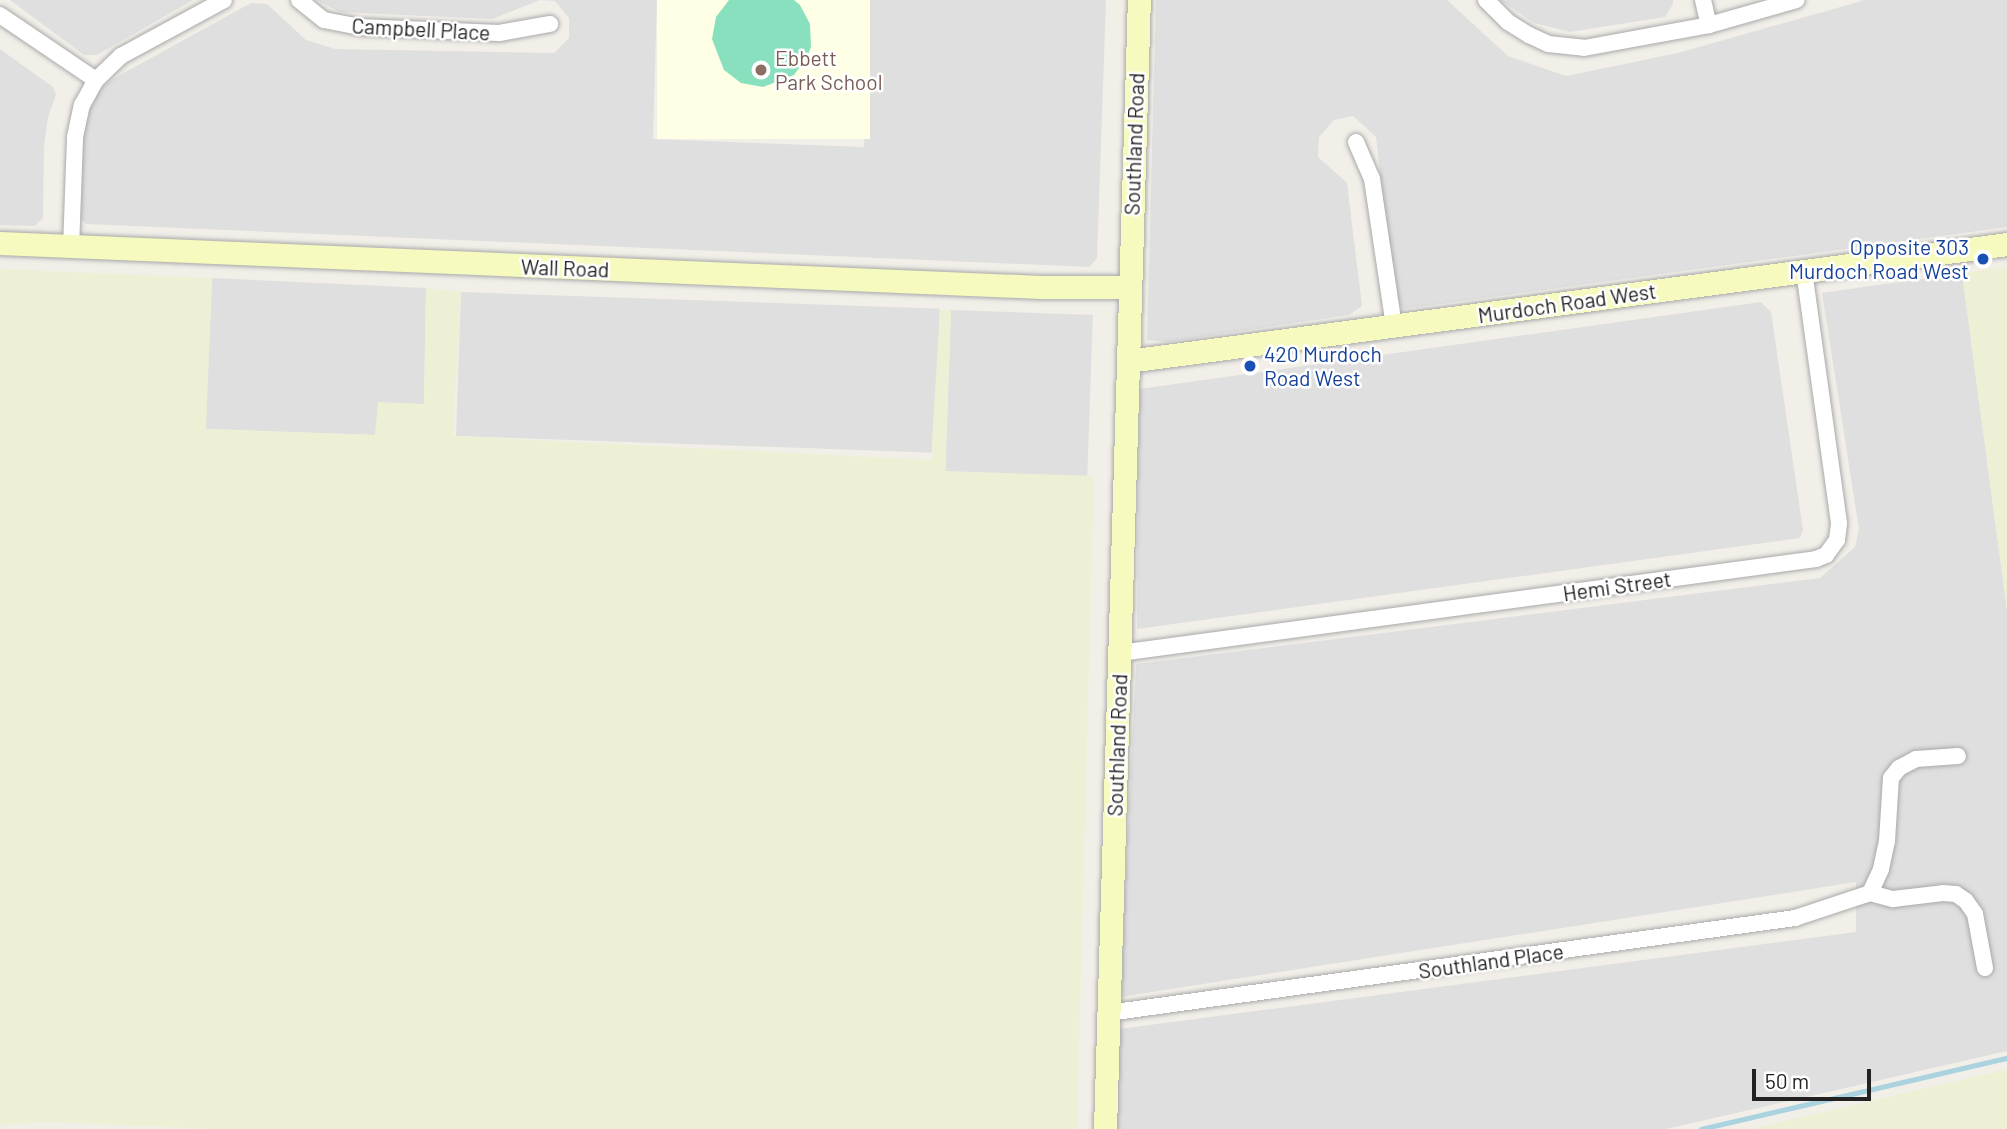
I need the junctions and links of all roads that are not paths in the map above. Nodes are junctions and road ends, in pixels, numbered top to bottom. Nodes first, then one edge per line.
1 (224, 0) edge
2 (299, 0) edge
3 (1139, 0) edge
4 (1486, 0) edge
5 (1703, 0) edge
6 (1797, 0) edge
7 (0, 15) edge
8 (550, 24) dead end
9 (1709, 25) junction
10 (96, 80) junction
11 (1356, 142) dead end
12 (0, 243) edge
13 (2007, 244) edge
14 (71, 248) junction
15 (1804, 271) junction
16 (1130, 287) junction
17 (1394, 327) junction
18 (1128, 361) junction
19 (1120, 653) junction
20 (1958, 756) dead end
21 (1870, 893) junction
22 (1984, 968) dead end
23 (1108, 1013) junction
24 (1105, 1129) edge

1 - 10 street
2 - 8 street, Campbell Place
3 - 16 street, Southland Road
4 - 9 street
5 - 9 street
6 - 9 street
7 - 10 street
10 - 14 street
11 - 17 street
12 - 14 street, Wall Road
13 - 15 street, Murdoch Road West
14 - 16 street, Wall Road
15 - 17 street, Murdoch Road West
15 - 19 street, Hemi Street
16 - 18 street, Southland Road
17 - 18 street, Murdoch Road West
18 - 19 street, Southland Road
19 - 23 street, Southland Road
20 - 21 street
21 - 22 street
21 - 23 street, Southland Place
23 - 24 street, Southland Road

